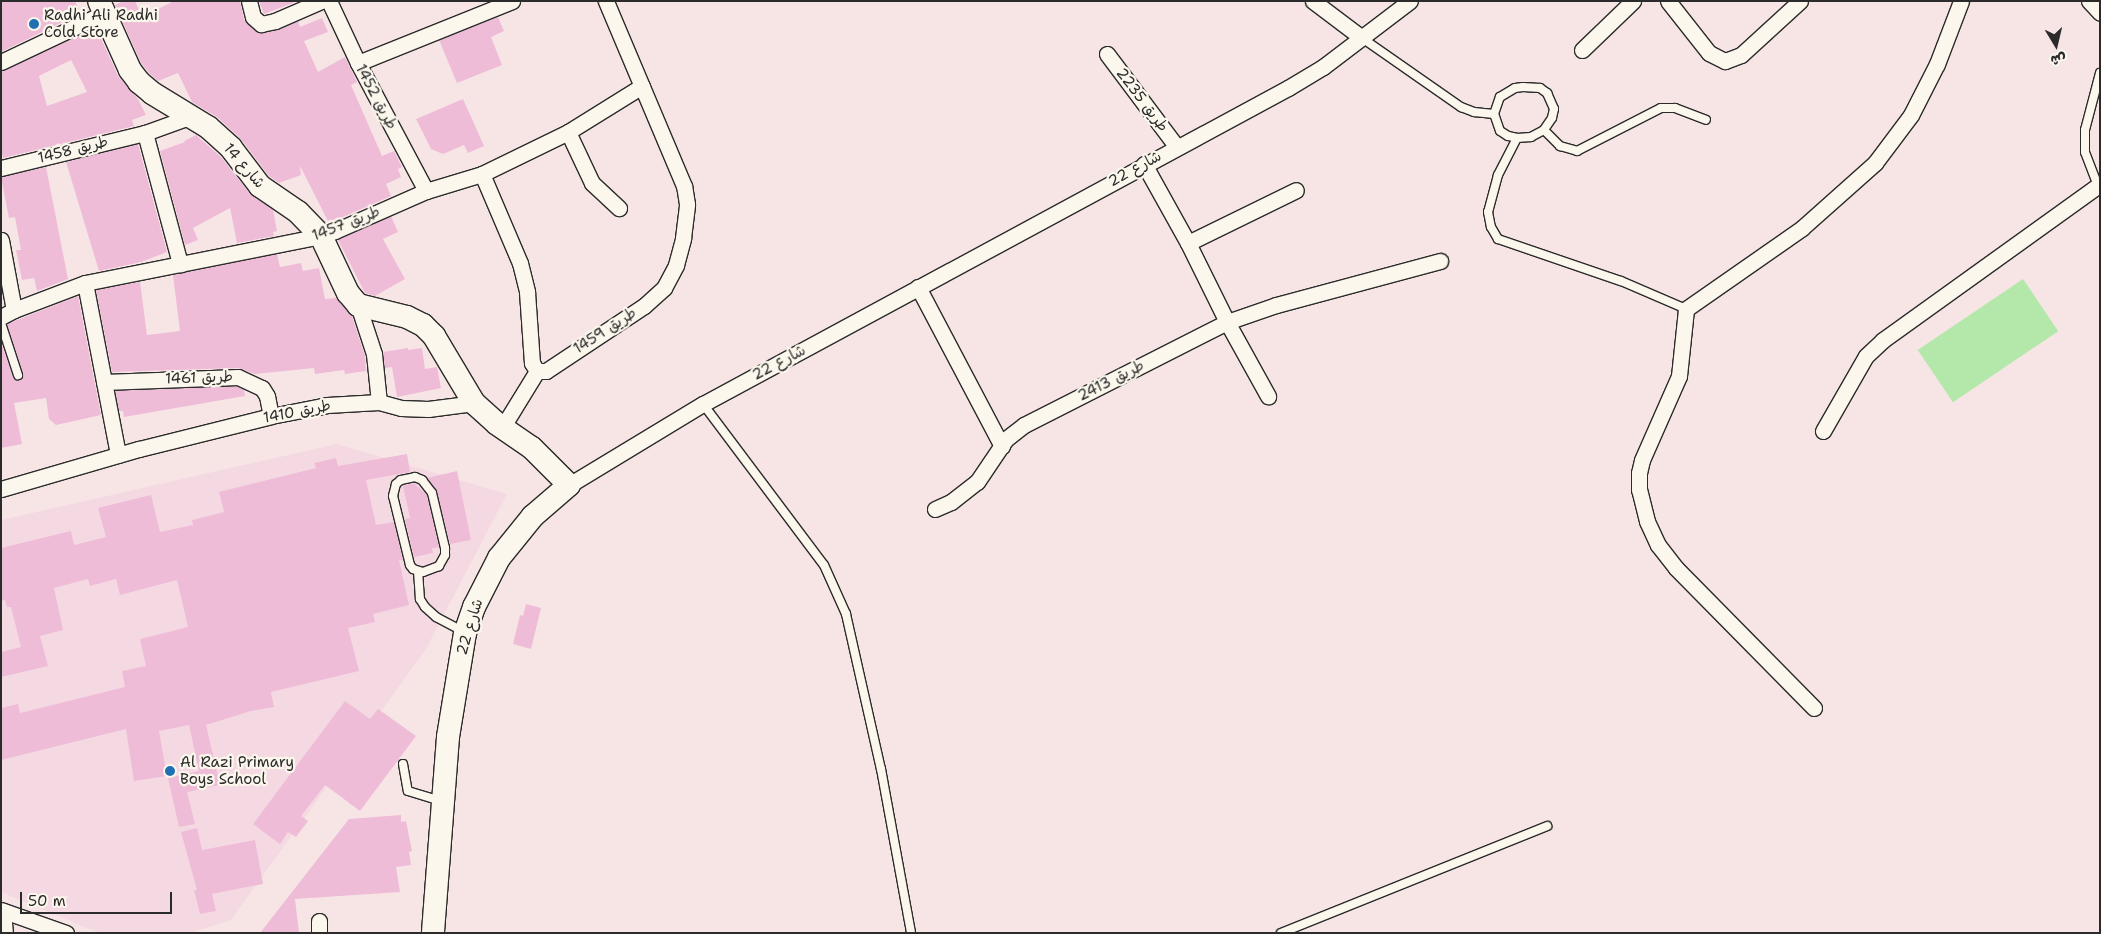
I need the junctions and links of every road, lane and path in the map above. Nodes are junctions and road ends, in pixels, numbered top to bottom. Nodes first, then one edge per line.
1 (249, 1) edge
2 (320, 1) edge
3 (329, 1) edge
4 (512, 1) edge
5 (606, 1) edge
6 (1313, 1) edge
7 (1410, 1) edge
8 (1633, 1) edge
9 (1668, 1) edge
10 (1800, 1) edge
11 (1961, 1) edge
12 (2089, 1) edge
13 (101, 7) edge
14 (2100, 13) edge
15 (1362, 38) junction
16 (1582, 50) dead end
17 (1107, 54) dead end
18 (1, 62) edge
19 (358, 63) junction
20 (2100, 74) edge
21 (642, 86) junction
22 (1494, 114) junction
23 (192, 116) junction
24 (1706, 120) dead end
25 (1544, 130) junction
26 (568, 132) junction
27 (145, 133) junction
28 (1518, 138) junction
29 (1176, 146) junction
30 (1144, 164) junction
31 (1, 168) edge
32 (482, 174) junction
33 (2099, 185) edge
34 (1296, 190) dead end
35 (426, 191) junction
36 (619, 208) dead end
37 (321, 236) junction
38 (1, 240) edge
39 (1188, 243) junction
40 (1440, 261) dead end
41 (180, 264) junction
42 (85, 283) junction
43 (918, 287) junction
44 (358, 305) junction
45 (1686, 309) junction
46 (8, 313) edge
47 (1227, 322) junction
48 (1, 323) edge
49 (537, 371) junction
50 (18, 375) dead end
51 (104, 382) junction
52 (1268, 396) dead end
53 (379, 402) junction
54 (474, 403) junction
55 (702, 404) junction
56 (271, 416) junction
57 (502, 428) junction
58 (1823, 431) dead end
59 (1002, 446) junction
60 (118, 455) junction
61 (569, 485) junction
62 (1, 489) edge
63 (935, 509) dead end
64 (418, 571) junction
65 (466, 633) junction
66 (1814, 708) dead end
67 (403, 764) dead end
68 (443, 802) junction
69 (1547, 826) dead end
70 (2, 911) edge
71 (4, 933) edge
72 (66, 933) edge
73 (433, 933) edge
74 (911, 933) edge
75 (1281, 933) edge

1 - 2 street
3 - 19 street, طريق 1452
4 - 19 street
5 - 21 street, طريق 1459
6 - 15 street
7 - 15 street, شارع 22
8 - 16 street
9 - 10 street
11 - 45 street
12 - 14 street
13 - 18 street
13 - 23 street, شارع 14
15 - 22 lane
15 - 29 street, شارع 22
17 - 29 street, طريق 2235
19 - 35 street, طريق 1452
20 - 33 lane
21 - 26 street, طريق 1457
21 - 49 street, طريق 1459
22 - 25 lane
22 - 28 lane
23 - 27 street, طريق 1458
23 - 37 street, شارع 14
24 - 25 lane
25 - 28 lane
26 - 32 street, طريق 1457
26 - 36 street
27 - 31 street, طريق 1458
27 - 41 street
28 - 45 lane
29 - 30 street, شارع 22
30 - 39 street
30 - 43 street, شارع 22
32 - 35 street, طريق 1457
32 - 49 street
33 - 58 street
34 - 39 street
35 - 37 street, طريق 1457
37 - 41 street, طريق 1457
37 - 44 street, شارع 14
38 - 46 street
39 - 47 street
40 - 47 street, طريق 2413
41 - 42 street, طريق 1457
42 - 46 street, طريق 1457
42 - 51 street
43 - 55 street, شارع 22
43 - 59 street
44 - 53 street
44 - 54 street
45 - 66 street
47 - 52 street
47 - 59 street, طريق 2413
48 - 50 lane
49 - 57 street
51 - 56 street, طريق 1461
51 - 60 street
53 - 54 street, طريق 1410
53 - 56 street, طريق 1410
54 - 57 street
55 - 61 street, شارع 22
55 - 74 lane
56 - 60 street, طريق 1410
57 - 61 street
59 - 63 street, طريق 2413
60 - 62 street, طريق 1410
61 - 65 street, شارع 22
64 - 64 lane
64 - 65 lane
65 - 68 street, شارع 22
67 - 68 lane
68 - 73 street, شارع 22
69 - 75 lane
70 - 71 street
70 - 72 street

